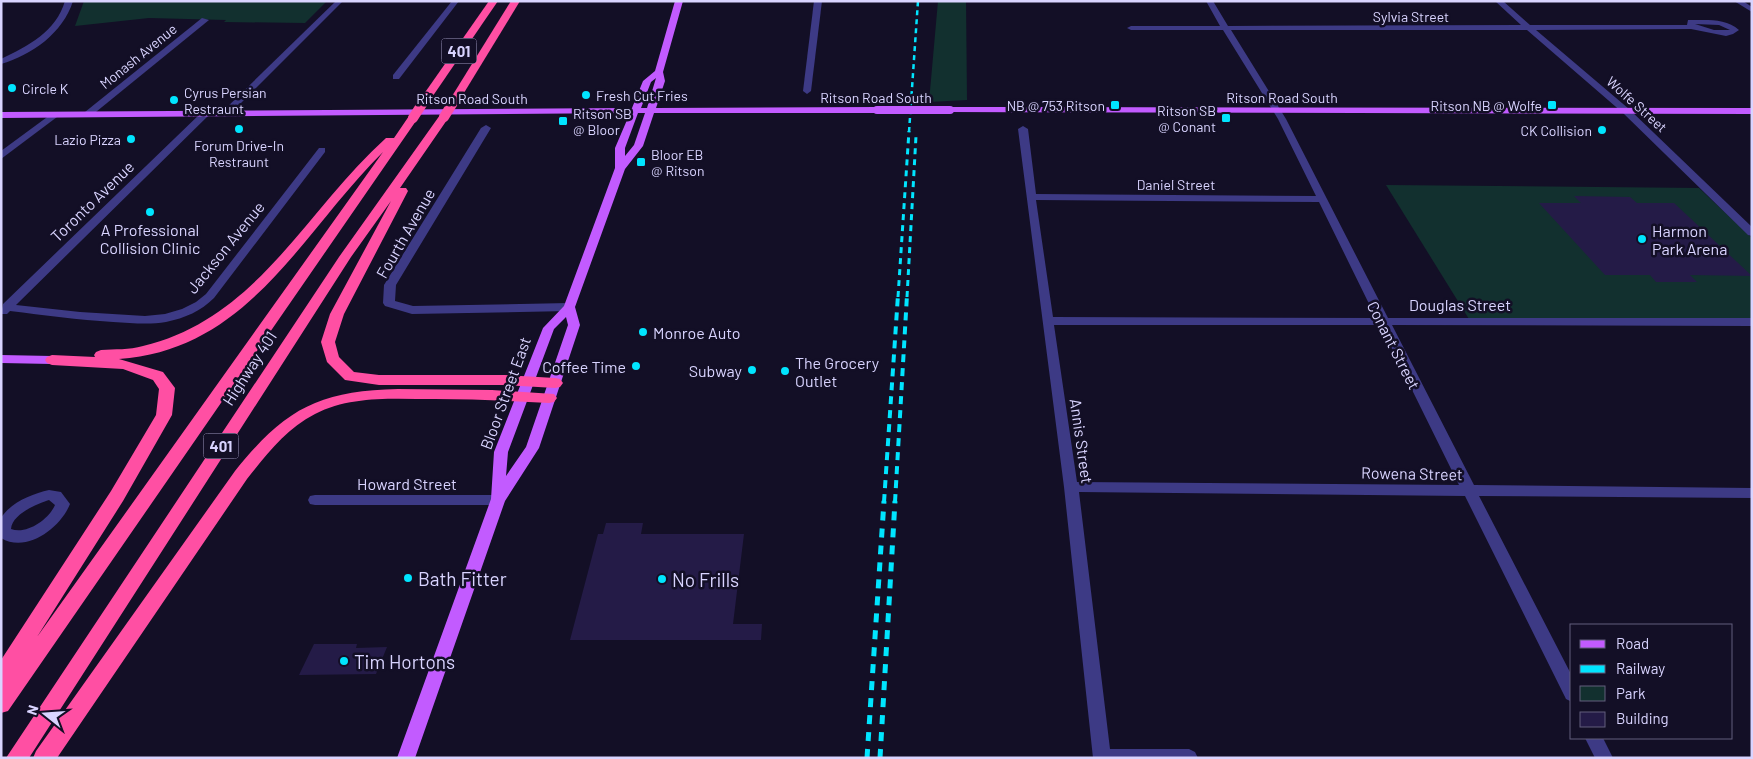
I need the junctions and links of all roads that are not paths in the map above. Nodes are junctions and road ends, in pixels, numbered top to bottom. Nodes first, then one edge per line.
1 (69, 1) edge
2 (340, 1) edge
3 (456, 1) edge
4 (494, 1) edge
5 (516, 1) edge
6 (679, 1) edge
7 (818, 1) edge
8 (1209, 1) edge
9 (1498, 1) edge
10 (1736, 1) edge
11 (1752, 10) edge
12 (205, 20) dead end
13 (1691, 27) junction
14 (1131, 28) dead end
15 (1226, 28) junction
16 (1529, 28) junction
17 (1, 62) edge
18 (658, 72) junction
19 (396, 77) dead end
20 (807, 91) dead end
21 (652, 110) junction
22 (635, 111) junction
23 (1277, 111) junction
24 (1626, 111) junction
25 (1752, 111) edge
26 (206, 113) junction
27 (226, 113) junction
28 (88, 114) junction
29 (1, 115) edge
30 (54, 115) junction
31 (409, 123) junction
32 (486, 128) dead end
33 (1023, 129) dead end
34 (430, 139) junction
35 (322, 150) dead end
36 (1, 156) edge
37 (620, 168) junction
38 (1031, 197) junction
39 (1320, 199) junction
40 (1752, 233) edge
41 (569, 307) junction
42 (4, 310) edge
43 (1382, 320) junction
44 (1048, 321) junction
45 (1752, 322) edge
46 (1, 359) edge
47 (52, 360) junction
48 (528, 381) junction
49 (555, 383) junction
50 (522, 396) junction
51 (549, 398) junction
52 (1071, 486) junction
53 (1468, 492) junction
54 (1752, 493) edge
55 (315, 500) dead end
56 (498, 500) junction
57 (1, 678) edge
58 (1570, 690) edge
59 (1, 704) edge
60 (1594, 739) edge
61 (16, 758) edge
62 (44, 758) edge
63 (406, 758) edge
64 (1102, 758) edge
65 (1189, 758) edge
66 (1604, 758) edge

1 - 17 street
2 - 27 street
3 - 19 street
4 - 31 highway, Highway 401 / 401, bridge
5 - 34 highway, Highway 401 / 401, bridge
6 - 18 main road, Bloor Street East
7 - 20 street
8 - 15 street, Conant Street
9 - 16 street, Wolfe Street
10 - 11 street
12 - 28 street, Monash Avenue
13 - 13 street, Sylvia Street
13 - 16 street, Sylvia Street
14 - 15 street, Sylvia Street
15 - 16 street, Sylvia Street
15 - 23 street, Conant Street
16 - 24 street, Wolfe Street
18 - 21 main road, Bloor Street East
18 - 22 main road, Bloor Street East
21 - 22 main road, Ritson Road South
21 - 23 main road, Ritson Road South, bridge
21 - 37 main road, Bloor Street East
22 - 27 main road, Ritson Road South
22 - 37 main road, Bloor Street East
23 - 24 main road, Ritson Road South
23 - 39 street, Conant Street
24 - 25 main road, Ritson Road South
24 - 40 street, Wolfe Street
26 - 27 main road, Ritson Road South
26 - 28 main road, Ritson Road South
26 - 42 street, Toronto Avenue
28 - 30 main road, Ritson Road South
29 - 30 main road, Ritson Road South
30 - 36 street
31 - 47 highway
31 - 59 highway, Highway 401 / 401
32 - 41 street, Fourth Avenue
33 - 38 street, Annis Street
34 - 48 highway
34 - 61 highway, Highway 401 / 401
35 - 42 street, Jackson Avenue
37 - 41 main road, Bloor Street East
38 - 39 street, Daniel Street
38 - 44 street, Annis Street
39 - 43 street, Conant Street
41 - 48 main road, Bloor Street East
41 - 49 main road, Bloor Street East
43 - 44 street, Douglas Street
43 - 45 street, Douglas Street
43 - 53 street, Conant Street
44 - 52 street, Annis Street
46 - 47 main road
47 - 57 highway
48 - 49 highway
48 - 50 main road, Bloor Street East
49 - 51 main road, Bloor Street East
50 - 51 highway
50 - 56 main road, Bloor Street East
50 - 62 highway
51 - 56 main road, Bloor Street East
52 - 53 street, Rowena Street
52 - 64 street, Annis Street
53 - 54 street, Rowena Street
53 - 58 street, Conant Street
55 - 56 street, Howard Street
56 - 63 main road, Bloor Street East
60 - 66 street
64 - 65 street

